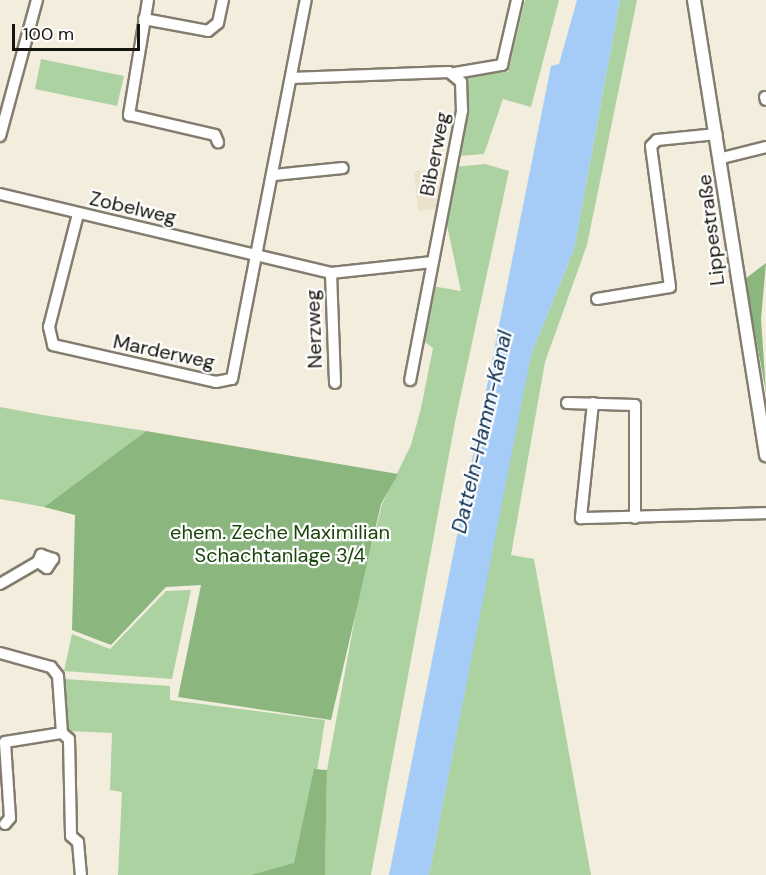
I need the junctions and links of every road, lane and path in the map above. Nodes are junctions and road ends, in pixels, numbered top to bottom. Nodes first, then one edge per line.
1 (37, 0) edge
2 (148, 0) edge
3 (223, 0) edge
4 (306, 0) edge
5 (517, 0) edge
6 (694, 0) edge
7 (144, 19) junction
8 (455, 73) junction
9 (291, 78) junction
10 (717, 134) junction
11 (0, 136) edge
12 (218, 142) dead end
13 (766, 147) edge
14 (722, 158) junction
15 (343, 168) dead end
16 (274, 175) junction
17 (0, 194) edge
18 (78, 214) junction
19 (258, 255) junction
20 (432, 262) junction
21 (331, 273) junction
22 (597, 299) dead end
23 (410, 380) dead end
24 (335, 383) dead end
25 (567, 403) dead end
26 (593, 403) junction
27 (766, 455) edge
28 (766, 513) edge
29 (635, 518) junction
30 (38, 562) dead end
31 (0, 584) edge
32 (0, 652) edge
33 (62, 733) junction
34 (5, 824) dead end
35 (81, 875) edge

1 - 11 street
2 - 7 street
3 - 7 street
4 - 9 street, Marderweg
5 - 8 street
6 - 10 main road, Lippestraße
7 - 12 street
8 - 9 street
8 - 20 street, Biberweg
9 - 16 street, Marderweg
10 - 14 main road, Lippestraße
10 - 22 street
13 - 14 street
14 - 27 main road, Lippestraße
15 - 16 street
16 - 19 street, Marderweg
17 - 18 street, Zobelweg
18 - 19 street, Zobelweg
18 - 19 street, Marderweg
19 - 21 street
20 - 21 street
20 - 23 street, Biberweg
21 - 24 street, Nerzweg
25 - 26 street
26 - 29 street
26 - 29 street
28 - 29 street
30 - 31 street
32 - 33 street
33 - 34 street
33 - 35 street

